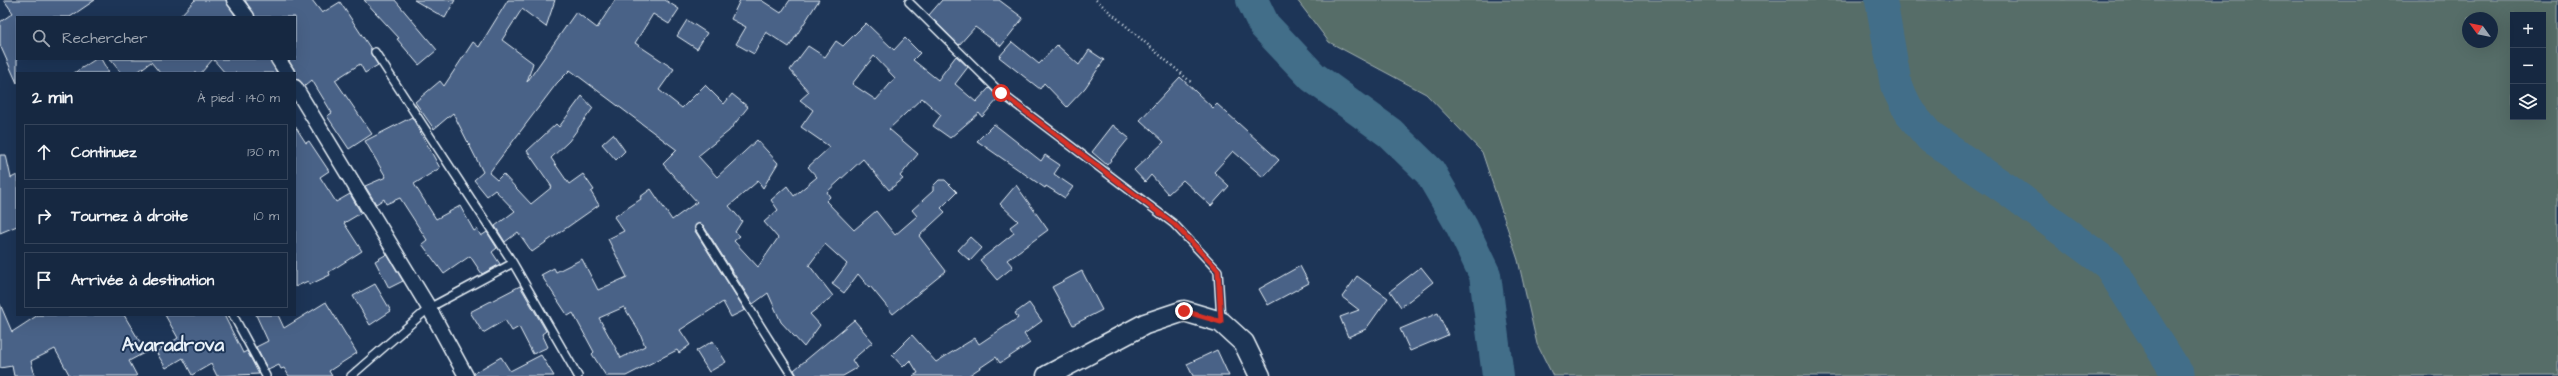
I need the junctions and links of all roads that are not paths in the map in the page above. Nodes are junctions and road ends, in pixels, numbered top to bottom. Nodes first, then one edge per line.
1 (234, 0) edge
2 (908, 2) dead end
3 (246, 16) edge
4 (375, 52) dead end
5 (279, 60) edge
6 (286, 72) edge
7 (296, 89) edge
8 (699, 228) dead end
9 (513, 263) junction
10 (429, 308) junction
11 (234, 316) edge
12 (1221, 322) junction
13 (266, 376) edge
14 (351, 376) edge
15 (466, 376) edge
16 (578, 376) edge
17 (792, 376) edge
18 (1047, 376) edge
19 (1260, 376) edge

1 - 3 street
2 - 12 lane
4 - 9 lane
5 - 6 street
7 - 10 street
8 - 17 lane
9 - 10 lane
9 - 16 lane
10 - 14 lane
10 - 15 street
11 - 13 lane
12 - 18 street
12 - 19 street

